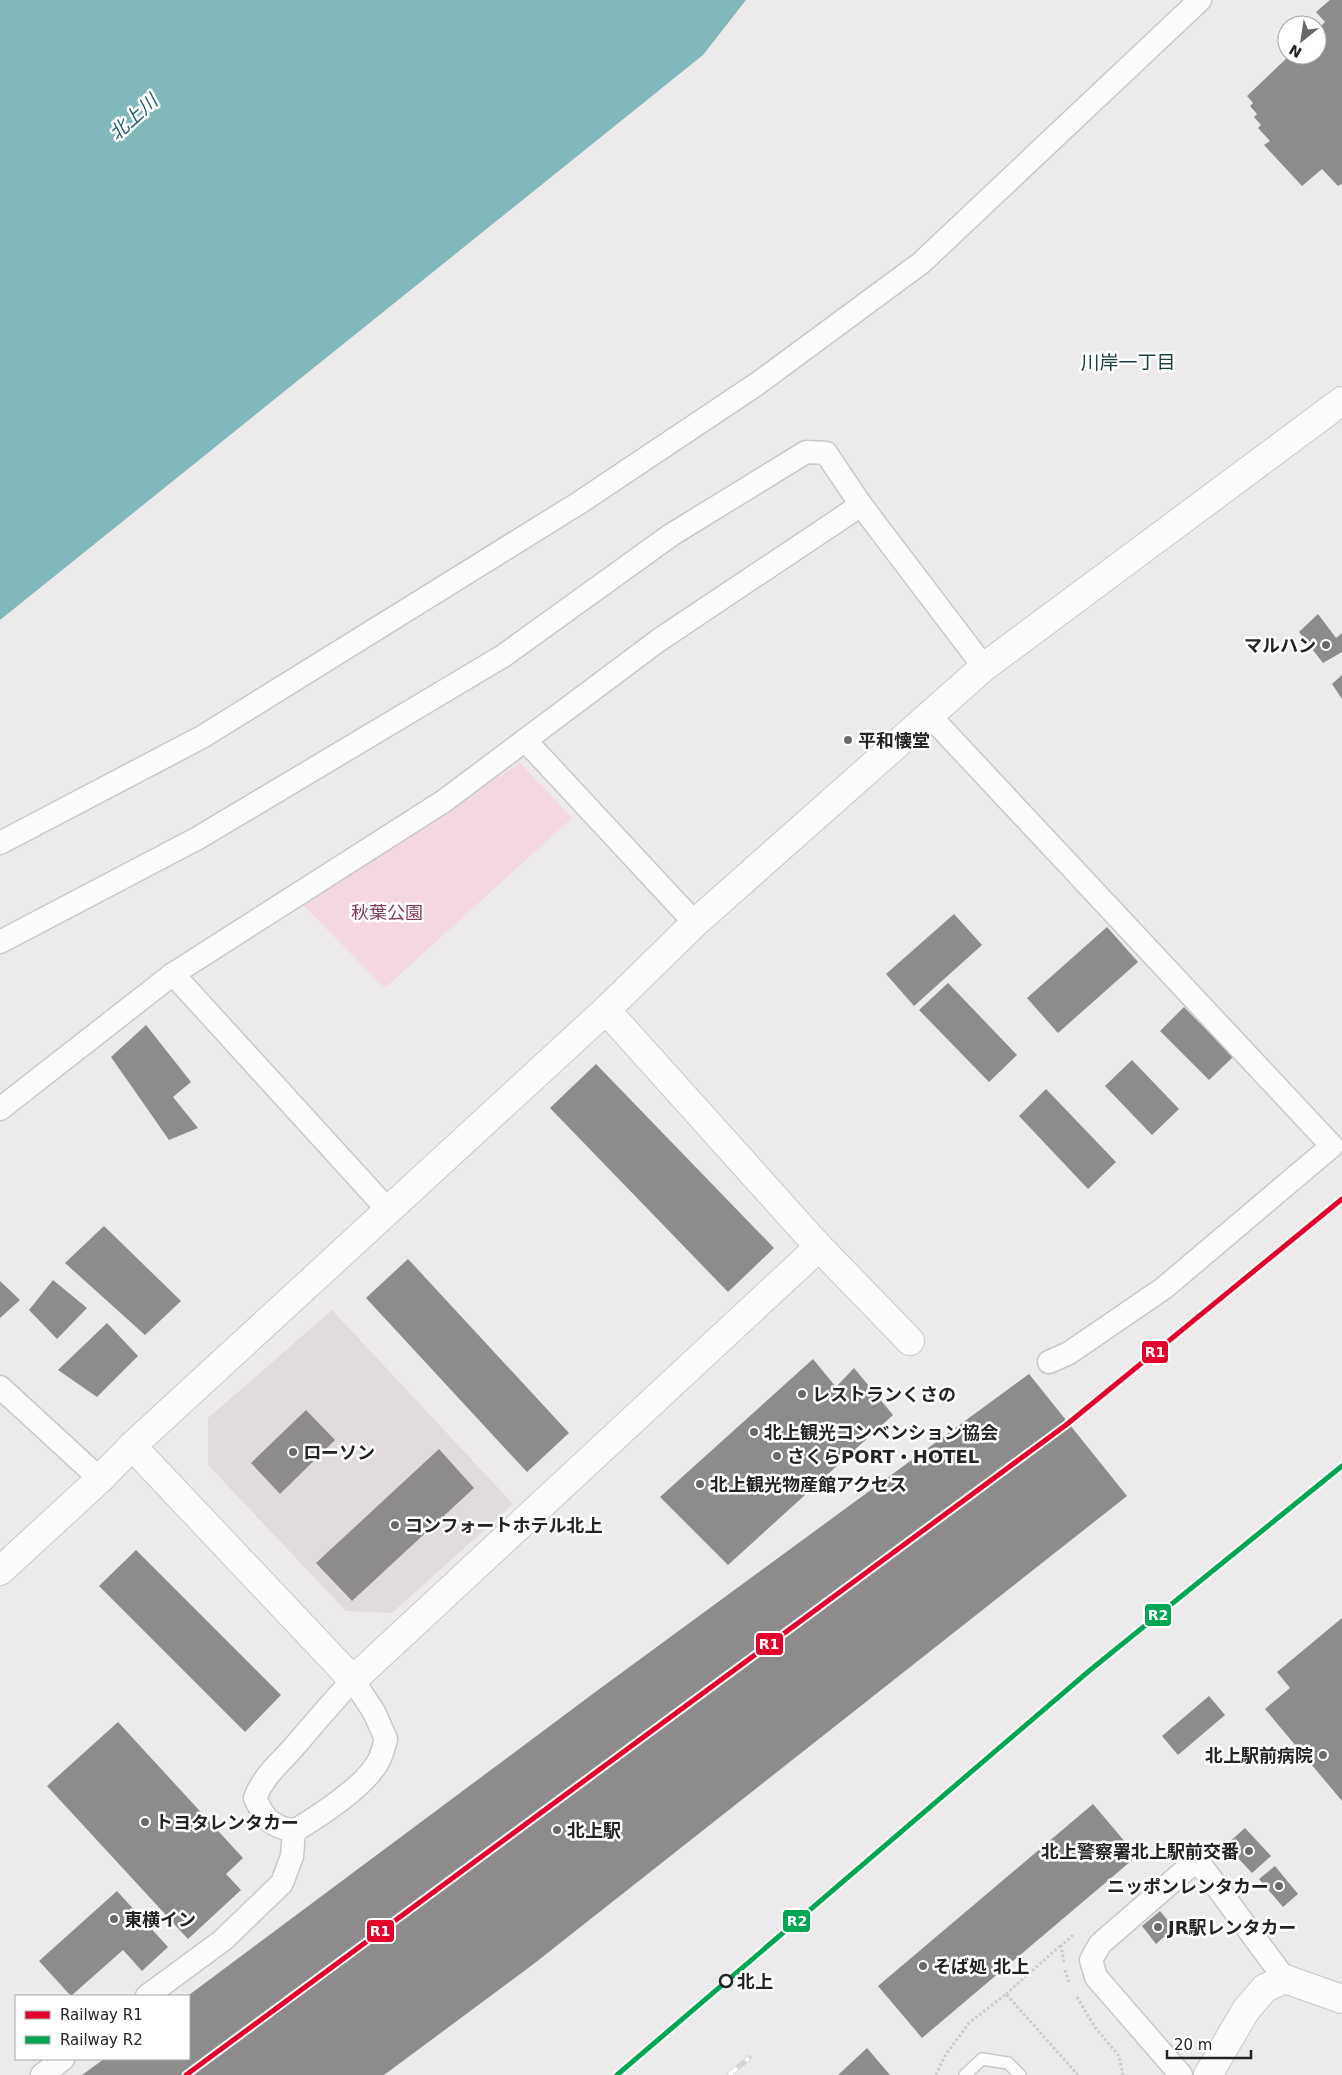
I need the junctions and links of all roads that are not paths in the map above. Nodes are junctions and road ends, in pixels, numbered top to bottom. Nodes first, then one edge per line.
1 (1200, 0) edge
2 (1342, 401) edge
3 (860, 504) junction
4 (984, 667) junction
5 (930, 716) junction
6 (525, 740) junction
7 (0, 843) edge
8 (694, 923) junction
9 (0, 942) edge
10 (173, 974) junction
11 (606, 1010) junction
12 (0, 1109) edge
13 (388, 1210) junction
14 (819, 1247) junction
15 (910, 1341) dead end
16 (1049, 1362) dead end
17 (0, 1386) edge
18 (132, 1446) junction
19 (100, 1479) junction
20 (0, 1571) edge
21 (353, 1680) junction
22 (294, 1831) junction
23 (1285, 1980) junction
24 (148, 1995) edge
25 (1342, 1999) edge
26 (62, 2060) edge
27 (42, 2075) edge
28 (965, 2075) edge
29 (1020, 2075) edge
30 (1181, 2075) edge
31 (1208, 2075) edge

1 - 7 street
2 - 4 street
3 - 4 street
3 - 6 street
3 - 9 street
4 - 5 street
5 - 8 street
5 - 16 street
6 - 8 street
6 - 10 street
8 - 11 street
10 - 12 street
10 - 13 street
11 - 13 street
11 - 14 street
13 - 18 street
14 - 15 street
14 - 21 street
17 - 19 street
18 - 19 street
18 - 21 street
19 - 20 street
21 - 22 street
21 - 22 street
22 - 24 street
23 - 25 street
23 - 30 street
23 - 31 street
26 - 27 street
28 - 29 lane

